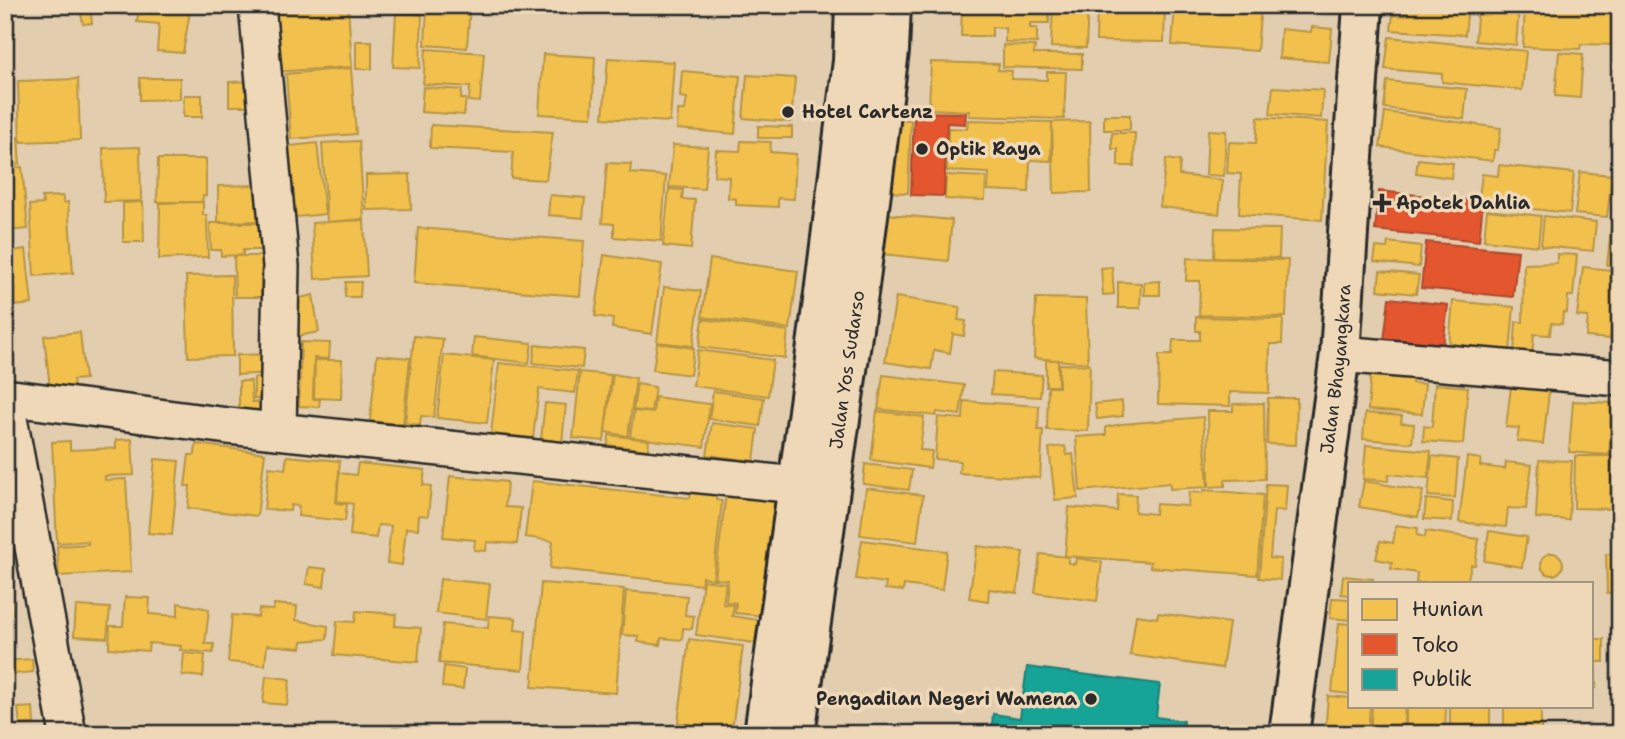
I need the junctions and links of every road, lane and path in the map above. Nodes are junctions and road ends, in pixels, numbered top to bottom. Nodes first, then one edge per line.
1 (257, 5) edge
2 (855, 5) edge
3 (891, 5) edge
4 (1363, 5) edge
5 (1340, 354) junction
6 (1620, 378) edge
7 (5, 397) edge
8 (278, 431) junction
9 (816, 487) junction
10 (780, 733) edge
11 (68, 734) edge
12 (1289, 734) edge

1 - 8 street
2 - 9 main road, Jalan Yos Sudarso
3 - 9 main road, Jalan Yos Sudarso
4 - 5 main road, Jalan Bhayangkara
5 - 6 street
5 - 12 main road, Jalan Bhayangkara
7 - 8 street
7 - 11 street
8 - 9 street
9 - 10 main road, Jalan Yos Sudarso

